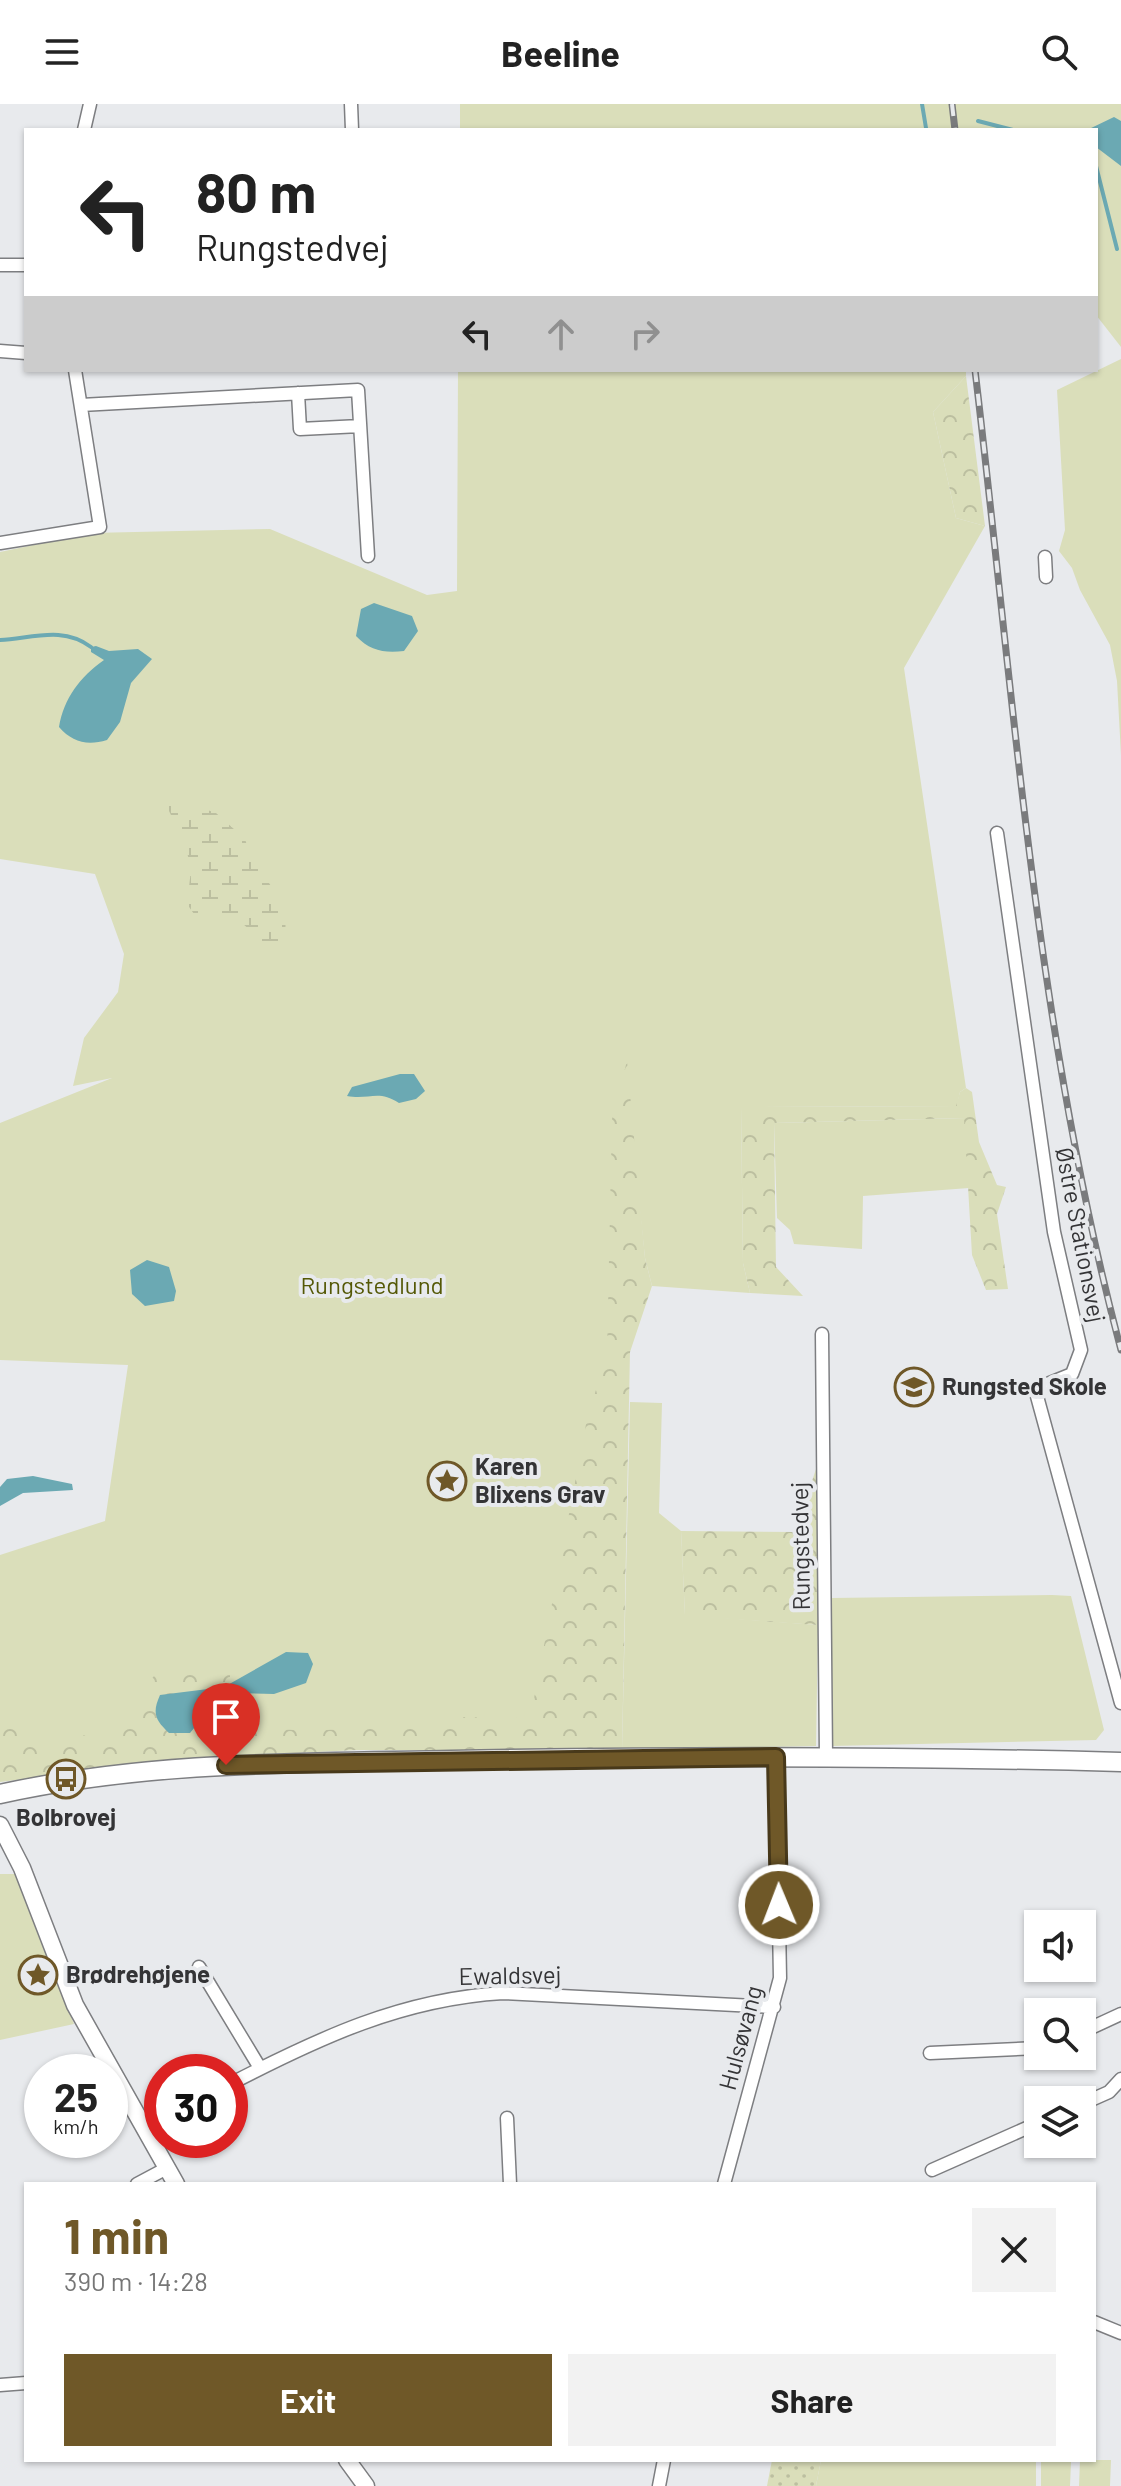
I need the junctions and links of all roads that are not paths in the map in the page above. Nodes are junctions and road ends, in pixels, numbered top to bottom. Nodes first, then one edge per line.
1 (90, 104) edge
2 (351, 104) edge
3 (84, 128) edge
4 (352, 128) edge
5 (0, 265) edge
6 (24, 265) edge
7 (0, 351) edge
8 (24, 353) edge
9 (75, 372) edge
10 (298, 393) junction
11 (81, 405) junction
12 (360, 426) junction
13 (0, 543) edge
14 (368, 556) dead end
15 (1045, 557) dead end
16 (1046, 577) dead end
17 (997, 833) dead end
18 (822, 1334) dead end
19 (1121, 1703) edge
20 (776, 1757) junction
21 (826, 1757) junction
22 (1121, 1762) edge
23 (0, 1794) edge
24 (0, 1825) edge
25 (199, 1967) dead end
26 (774, 2007) junction
27 (1121, 2014) edge
28 (1096, 2026) edge
29 (1024, 2049) edge
30 (930, 2053) dead end
31 (260, 2068) junction
32 (248, 2074) edge
33 (1121, 2079) edge
34 (1096, 2098) edge
35 (507, 2118) dead end
36 (144, 2126) edge
37 (1024, 2129) edge
38 (162, 2158) edge
39 (167, 2168) junction
40 (932, 2170) dead end
41 (141, 2182) edge
42 (175, 2182) edge
43 (510, 2182) edge
44 (725, 2182) edge
45 (1096, 2323) edge
46 (1121, 2333) edge
47 (24, 2383) edge
48 (0, 2385) edge
49 (348, 2462) edge
50 (664, 2462) edge
51 (366, 2486) edge
52 (659, 2486) edge

1 - 3 street
2 - 4 street
5 - 6 street
7 - 8 street
9 - 11 street
10 - 11 street
10 - 12 street
10 - 12 street
11 - 13 street
12 - 14 street
15 - 16 street
17 - 19 street, Østre Stationsvej
18 - 21 street, Rungstedvej
20 - 21 main road
20 - 23 main road
20 - 26 street, Hulsøvang
21 - 22 main road
24 - 36 street
25 - 31 street
26 - 31 street, Ewaldsvej
26 - 44 street, Hulsøvang
27 - 28 street
29 - 30 street
31 - 32 street, Ewaldsvej
33 - 34 street
35 - 43 street
37 - 40 street
38 - 39 street
39 - 41 street
39 - 42 street
45 - 46 street
47 - 48 street
49 - 51 street
50 - 52 street

